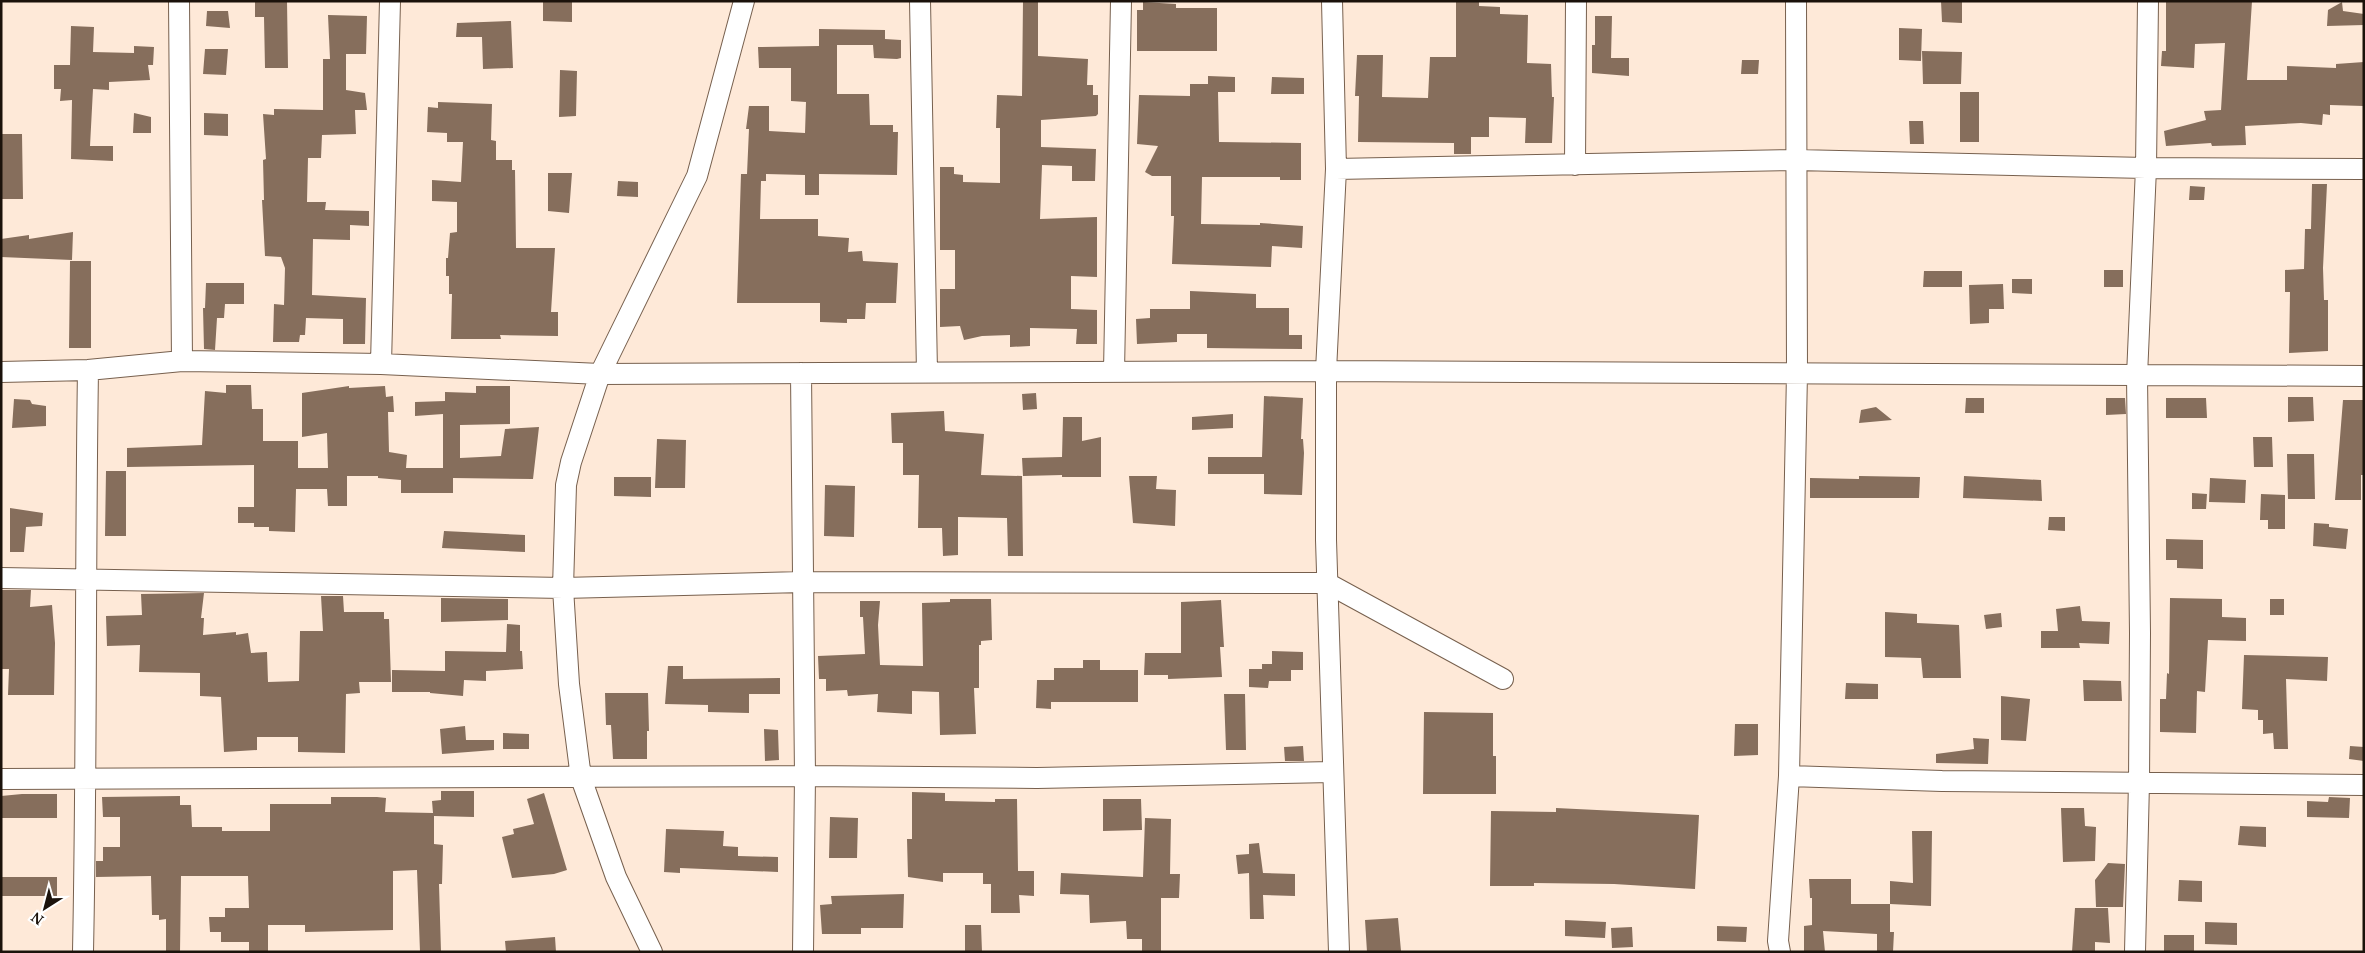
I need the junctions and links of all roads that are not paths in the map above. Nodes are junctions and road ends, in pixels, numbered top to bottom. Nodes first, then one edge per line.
1 (179, 1) edge
2 (390, 1) edge
3 (744, 1) edge
4 (920, 1) edge
5 (1121, 1) edge
6 (1332, 1) edge
7 (1576, 1) edge
8 (1796, 1) edge
9 (2148, 1) edge
10 (1796, 160) junction
11 (1575, 165) junction
12 (2146, 168) junction
13 (1336, 169) junction
14 (2364, 169) edge
15 (182, 362) junction
16 (381, 364) junction
17 (88, 370) junction
18 (1326, 371) junction
19 (1, 372) edge
20 (927, 372) junction
21 (1114, 372) junction
22 (1797, 372) junction
23 (801, 373) junction
24 (600, 374) junction
25 (2137, 376) junction
26 (2364, 376) edge
27 (1, 578) edge
28 (85, 580) junction
29 (803, 582) junction
30 (1327, 583) junction
31 (563, 588) junction
32 (1503, 679) dead end
33 (1332, 772) junction
34 (805, 776) junction
35 (1789, 776) junction
36 (581, 778) junction
37 (1, 779) edge
38 (86, 780) junction
39 (2140, 782) junction
40 (2364, 785) edge
41 (83, 952) edge
42 (652, 952) edge
43 (803, 952) edge
44 (1339, 952) edge
45 (1780, 952) edge
46 (2135, 952) edge

1 - 15 street
2 - 16 street
3 - 24 street
4 - 20 street
5 - 21 street
6 - 13 street
7 - 11 street
8 - 10 street
9 - 12 street
10 - 11 street
10 - 12 street
10 - 22 street
11 - 13 street
12 - 14 street
12 - 25 street
13 - 18 street
15 - 16 street
15 - 17 street
16 - 24 street
17 - 19 street
17 - 28 street
18 - 21 street
18 - 22 street
18 - 30 street
20 - 21 street
20 - 23 street
22 - 25 street
22 - 35 street
23 - 24 street
23 - 29 street
24 - 31 street
25 - 26 street
25 - 39 street
27 - 28 street
28 - 31 street
28 - 38 street
29 - 30 street
29 - 31 street
29 - 34 street
30 - 32 street
30 - 33 street
31 - 36 street
33 - 34 street
33 - 44 street
34 - 36 street
34 - 43 street
35 - 39 street
35 - 45 street
36 - 38 street
36 - 42 street
37 - 38 street
38 - 41 street
39 - 40 street
39 - 46 street

